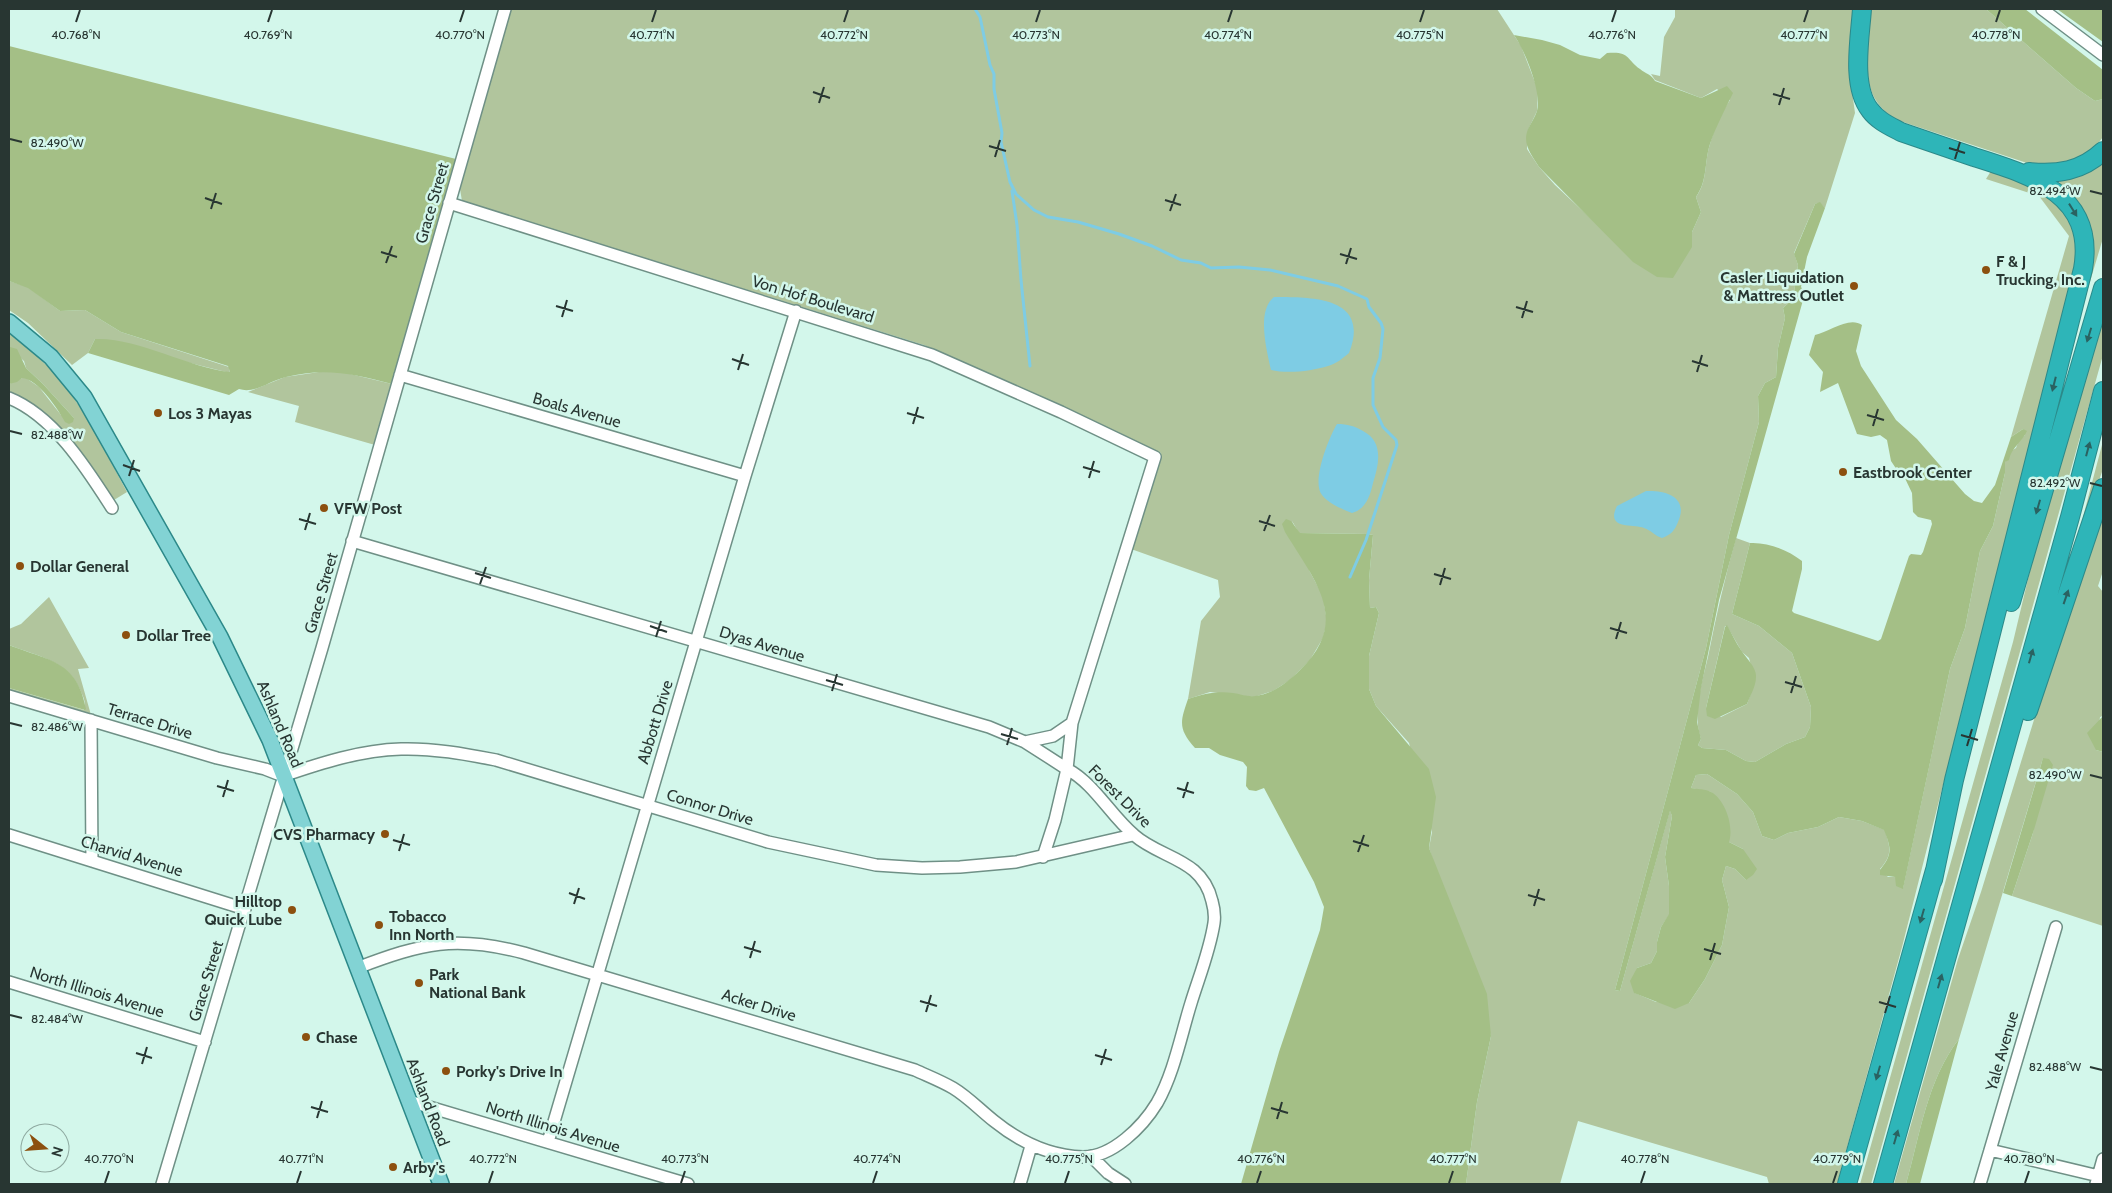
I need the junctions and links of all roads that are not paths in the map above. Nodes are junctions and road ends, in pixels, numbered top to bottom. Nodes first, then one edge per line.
1 (505, 9) edge
2 (1862, 9) edge
3 (2042, 9) edge
4 (2103, 55) edge
5 (2103, 151) edge
6 (2020, 171) junction
7 (449, 204) junction
8 (2103, 288) edge
9 (796, 311) junction
10 (9, 322) edge
11 (400, 375) junction
12 (2103, 391) edge
13 (9, 398) edge
14 (1155, 457) joint
15 (744, 476) junction
16 (2103, 488) edge
17 (112, 508) dead end
18 (352, 541) junction
19 (697, 641) junction
20 (9, 696) edge
21 (91, 720) junction
22 (1072, 723) junction
23 (1025, 742) junction
24 (1067, 769) junction
25 (283, 776) junction
26 (647, 806) junction
27 (9, 835) edge
28 (1134, 835) junction
29 (1043, 857) junction
30 (92, 861) junction
31 (1933, 880) junction
32 (245, 909) junction
33 (1956, 924) junction
34 (2056, 927) dead end
35 (357, 968) junction
36 (597, 973) junction
37 (9, 982) edge
38 (205, 1042) junction
39 (409, 1101) junction
40 (548, 1142) junction
41 (1031, 1146) junction
42 (1990, 1150) junction
43 (1091, 1156) junction
44 (2103, 1158) edge
45 (2099, 1179) edge
46 (162, 1184) edge
47 (442, 1184) edge
48 (688, 1184) edge
49 (1020, 1184) edge
50 (1125, 1184) edge
51 (1847, 1184) edge
52 (1883, 1184) edge
53 (1980, 1184) edge

1 - 7 street, Grace Street
2 - 6 highway
3 - 4 street
5 - 6 highway
6 -> 31 highway
7 - 9 street, Von Hof Boulevard
7 - 11 street, Grace Street
8 -> 31 highway
9 - 14 street, Von Hof Boulevard
9 - 15 street, Abbott Drive
10 - 25 main road, Ashland Road
11 - 15 street, Boals Avenue
11 - 18 street, Grace Street
33 -> 12 highway
13 - 17 street
14 - 22 street, Forest Drive
15 - 19 street, Abbott Drive
33 -> 16 highway
18 - 19 street, Dyas Avenue
18 - 25 street, Grace Street
19 - 23 street, Dyas Avenue
19 - 26 street, Abbott Drive
20 - 21 street, Terrace Drive
21 - 25 street, Terrace Drive
21 - 30 street
22 - 23 street
22 - 24 street, Forest Drive
23 - 24 street, Dyas Avenue
24 - 28 street, Forest Drive
24 - 29 street
25 - 26 street, Connor Drive
25 - 32 street, Grace Street
25 - 35 main road, Ashland Road
26 - 29 street, Connor Drive
26 - 36 street, Abbott Drive
27 - 30 street, Charvid Avenue
28 - 29 street, Connor Drive
28 - 43 street, Forest Drive
30 - 32 street, Charvid Avenue
31 -> 51 highway
32 - 38 street, Grace Street
52 -> 33 highway
34 - 42 street, Yale Avenue
35 - 36 street, Acker Drive
35 - 39 main road, Ashland Road
36 - 40 street, Abbott Drive
36 - 41 street, Acker Drive
37 - 38 street, North Illinois Avenue
38 - 46 street, Grace Street
39 - 40 street, North Illinois Avenue
39 - 47 main road, Ashland Road
40 - 48 street, North Illinois Avenue
41 - 43 street, Acker Drive
41 - 49 street
42 - 45 street
42 - 53 street, Yale Avenue
43 - 50 street
44 - 45 street

